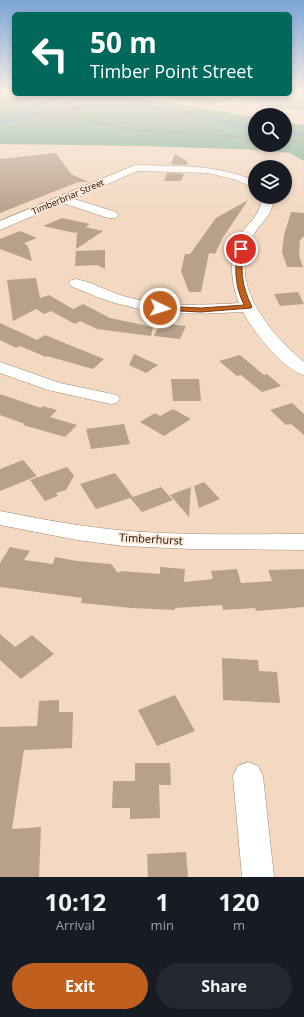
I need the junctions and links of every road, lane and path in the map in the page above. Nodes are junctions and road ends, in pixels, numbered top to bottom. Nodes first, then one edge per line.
1 (196, 133) edge
2 (248, 138) edge
3 (292, 141) edge
4 (304, 142) edge
5 (248, 182) edge
6 (63, 199) junction
7 (268, 204) edge
8 (112, 215) dead end
9 (0, 226) edge
10 (76, 282) dead end
11 (249, 307) junction
12 (0, 367) edge
13 (304, 370) edge
14 (110, 399) dead end
15 (0, 518) edge
16 (304, 542) edge
17 (248, 776) dead end
18 (258, 877) edge

1 - 2 path
3 - 4 path
5 - 6 street, Timberbriar Street
6 - 8 street
6 - 9 street, Timberbriar Street
7 - 11 street
10 - 11 street
11 - 13 street
12 - 14 street
15 - 16 street, Timberhurst
17 - 18 street

